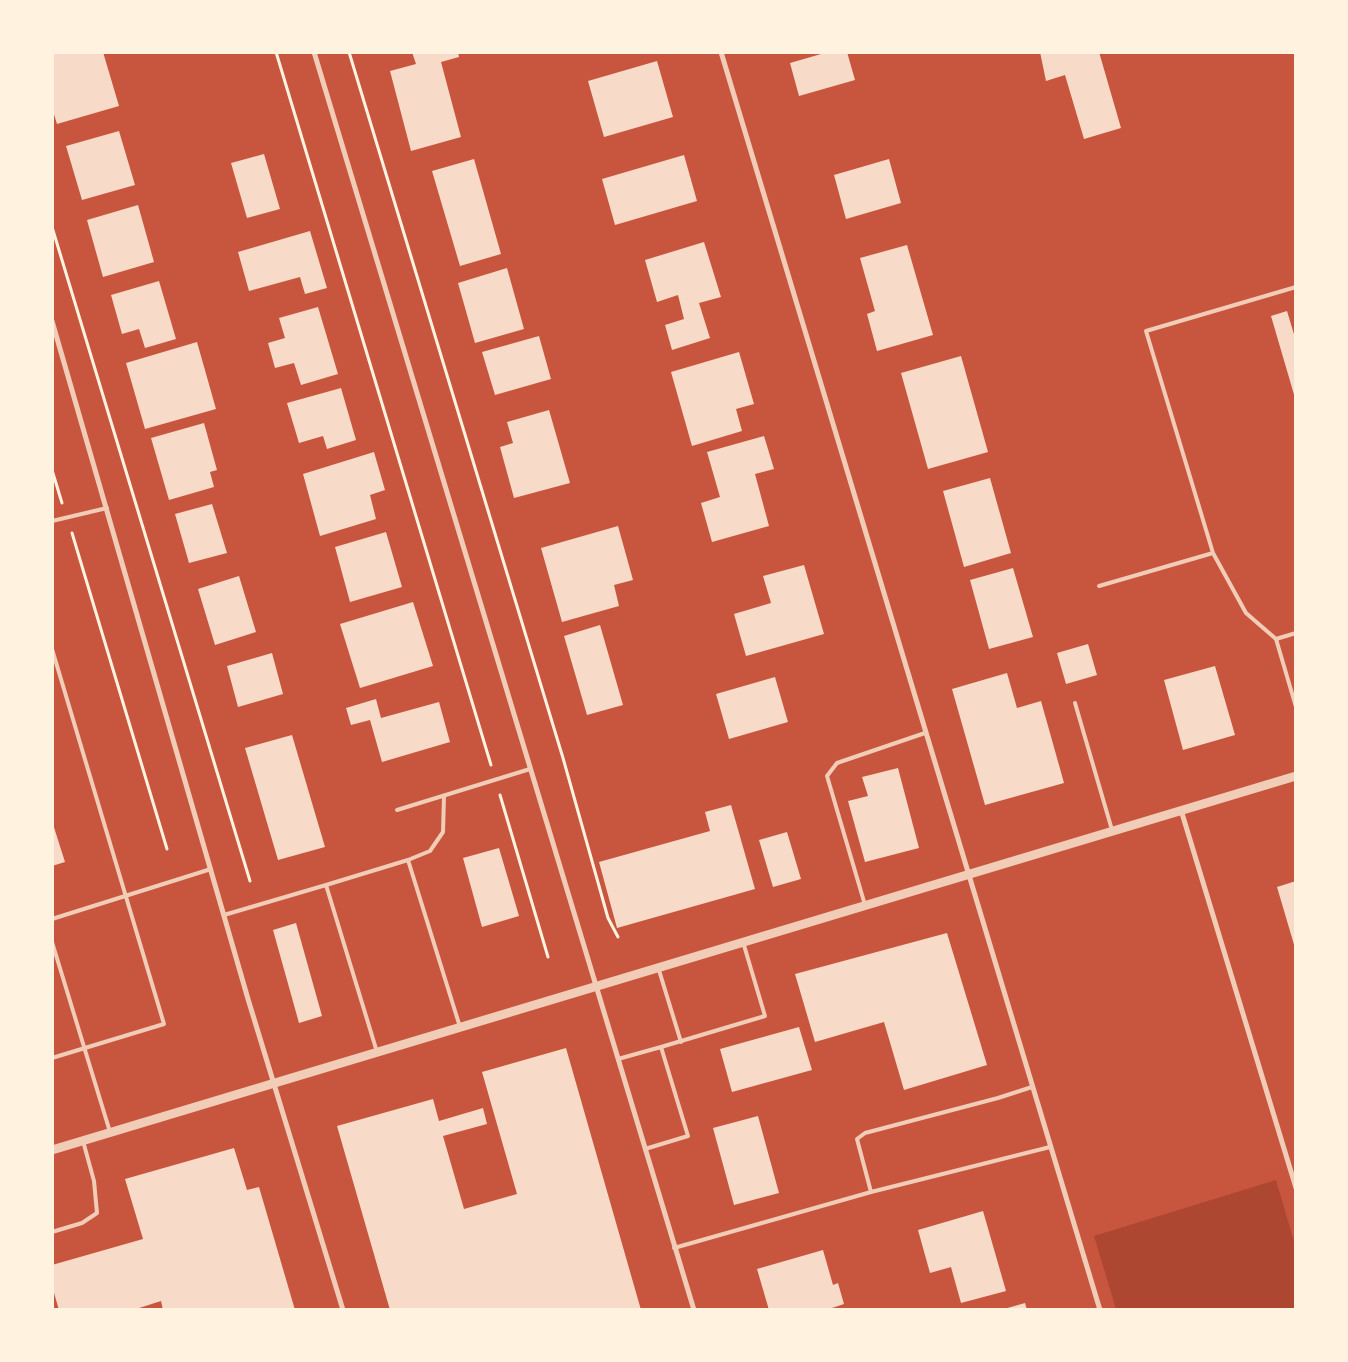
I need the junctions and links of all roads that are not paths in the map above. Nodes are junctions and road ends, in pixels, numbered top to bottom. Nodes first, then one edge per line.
1 (314, 52) edge
2 (721, 52) edge
3 (1296, 287) edge
4 (52, 321) edge
5 (107, 508) junction
6 (52, 521) edge
7 (1212, 553) junction
8 (1099, 586) dead end
9 (1296, 633) edge
10 (1276, 639) junction
11 (52, 648) edge
12 (1075, 703) dead end
13 (1296, 707) edge
14 (926, 734) junction
15 (530, 769) junction
16 (1296, 776) edge
17 (444, 796) junction
18 (397, 810) dead end
19 (1181, 810) junction
20 (1112, 830) junction
21 (408, 860) junction
22 (211, 869) junction
23 (967, 874) junction
24 (326, 885) junction
25 (127, 895) junction
26 (865, 905) junction
27 (224, 915) junction
28 (52, 919) edge
29 (52, 942) edge
30 (743, 942) junction
31 (658, 967) junction
32 (596, 986) junction
33 (460, 1027) junction
34 (681, 1042) junction
35 (661, 1047) junction
36 (85, 1048) junction
37 (377, 1052) junction
38 (52, 1058) edge
39 (618, 1059) junction
40 (274, 1083) junction
41 (1032, 1087) junction
42 (110, 1132) junction
43 (83, 1140) junction
44 (1050, 1147) junction
45 (644, 1149) junction
46 (52, 1150) edge
47 (1296, 1188) edge
48 (871, 1192) junction
49 (52, 1232) edge
50 (674, 1248) junction
51 (343, 1310) edge
52 (694, 1310) edge
53 (1100, 1310) edge

1 - 15 street
2 - 14 street
3 - 7 lane
4 - 5 street
5 - 6 lane
5 - 22 street
7 - 8 lane
7 - 10 lane
9 - 10 lane
10 - 13 lane
11 - 25 lane
12 - 20 lane
14 - 23 street
14 - 26 lane
15 - 17 lane
15 - 32 street
16 - 19 street
17 - 18 lane
17 - 21 lane
19 - 20 street
19 - 47 street
20 - 23 street
21 - 24 lane
21 - 33 lane
22 - 25 lane
22 - 27 street
23 - 26 street
23 - 41 street
24 - 27 lane
24 - 37 lane
25 - 28 lane
25 - 36 lane
26 - 30 street
27 - 40 street
29 - 36 lane
30 - 31 street
30 - 34 lane
31 - 32 street
31 - 34 lane
32 - 33 street
32 - 39 street
33 - 37 street
34 - 35 lane
35 - 39 lane
35 - 45 lane
36 - 38 lane
36 - 42 lane
37 - 40 street
39 - 45 street
40 - 42 street
40 - 51 street
41 - 44 street
41 - 48 lane
42 - 43 street
43 - 46 street
43 - 49 lane
44 - 48 lane
44 - 53 street
45 - 50 street
48 - 50 lane
50 - 52 street

